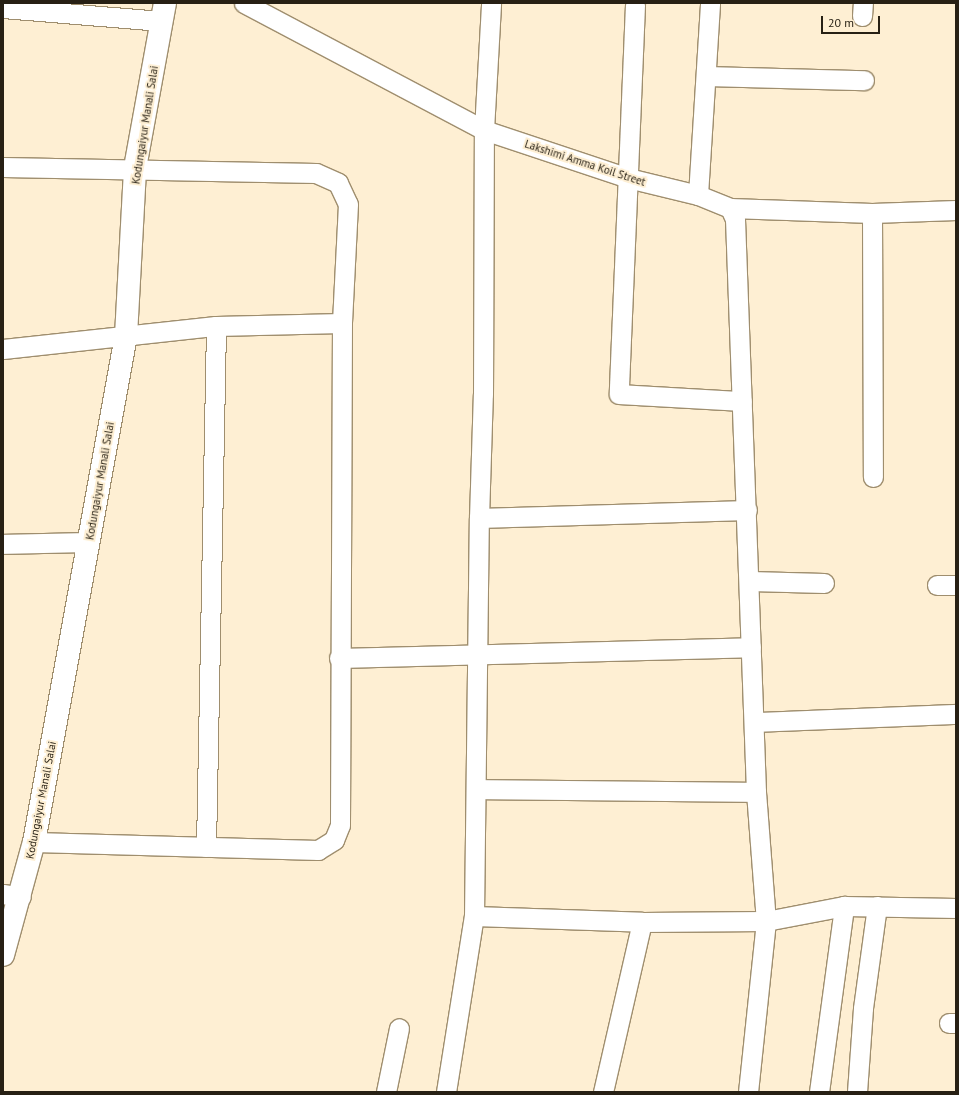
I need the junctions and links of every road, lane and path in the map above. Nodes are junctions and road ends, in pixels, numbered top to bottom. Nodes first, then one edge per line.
1 (244, 3) edge
2 (491, 3) edge
3 (710, 3) edge
4 (635, 5) dead end
5 (3, 8) edge
6 (164, 12) edge
7 (706, 76) junction
8 (864, 80) dead end
9 (484, 130) junction
10 (3, 167) edge
11 (135, 168) junction
12 (628, 178) junction
13 (698, 195) junction
14 (730, 208) junction
15 (956, 210) edge
16 (872, 213) junction
17 (342, 323) junction
18 (216, 326) junction
19 (126, 336) junction
20 (3, 349) edge
21 (742, 401) junction
22 (873, 477) dead end
23 (747, 510) junction
24 (478, 518) junction
25 (89, 542) junction
26 (3, 544) edge
27 (750, 581) junction
28 (824, 583) dead end
29 (937, 586) dead end
30 (956, 586) edge
31 (751, 647) junction
32 (479, 655) junction
33 (339, 658) junction
34 (956, 714) edge
35 (756, 722) junction
36 (476, 789) junction
37 (756, 792) junction
38 (34, 842) junction
39 (206, 847) junction
40 (12, 895) edge
41 (844, 906) junction
42 (877, 906) junction
43 (956, 908) edge
44 (474, 916) junction
45 (766, 921) junction
46 (642, 922) junction
47 (3, 955) edge
48 (399, 1028) dead end
49 (386, 1092) edge
50 (446, 1092) edge
51 (603, 1092) edge
52 (748, 1092) edge
53 (819, 1092) edge
54 (857, 1092) edge

1 - 9 street, Lakshimi Amma Koil Street
2 - 9 street
3 - 7 street
4 - 12 street
5 - 6 street
6 - 11 street, Kodungaiyur Manali Salai
7 - 8 street
7 - 13 street
9 - 12 street, Lakshimi Amma Koil Street
9 - 24 street
10 - 11 street
11 - 17 street
11 - 19 street, Kodungaiyur Manali Salai
12 - 13 street, Lakshimi Amma Koil Street
12 - 21 street
13 - 14 street, Lakshimi Amma Koil Street
14 - 16 street, Lakshimi Amma Koil Street
14 - 21 street
15 - 16 street, Lakshimi Amma Koil Street
16 - 22 street
17 - 18 street
17 - 33 street
18 - 19 street
18 - 39 street
19 - 20 street
19 - 25 street, Kodungaiyur Manali Salai
21 - 23 street
23 - 24 street
23 - 27 street
24 - 32 street
25 - 26 street
25 - 38 street, Kodungaiyur Manali Salai
27 - 28 street
27 - 31 street
29 - 30 street
31 - 32 street
31 - 35 street
32 - 33 street
32 - 36 street
33 - 39 street
34 - 35 street
35 - 37 street
36 - 37 street
36 - 44 street
37 - 45 street
38 - 39 street
38 - 40 street, Kodungaiyur Manali Salai
40 - 47 street, Kodungaiyur Manali Salai
41 - 42 street
41 - 45 street
41 - 53 street
42 - 43 street
42 - 54 street
44 - 46 street
44 - 50 street
45 - 46 street
45 - 52 street
46 - 51 street
48 - 49 street

